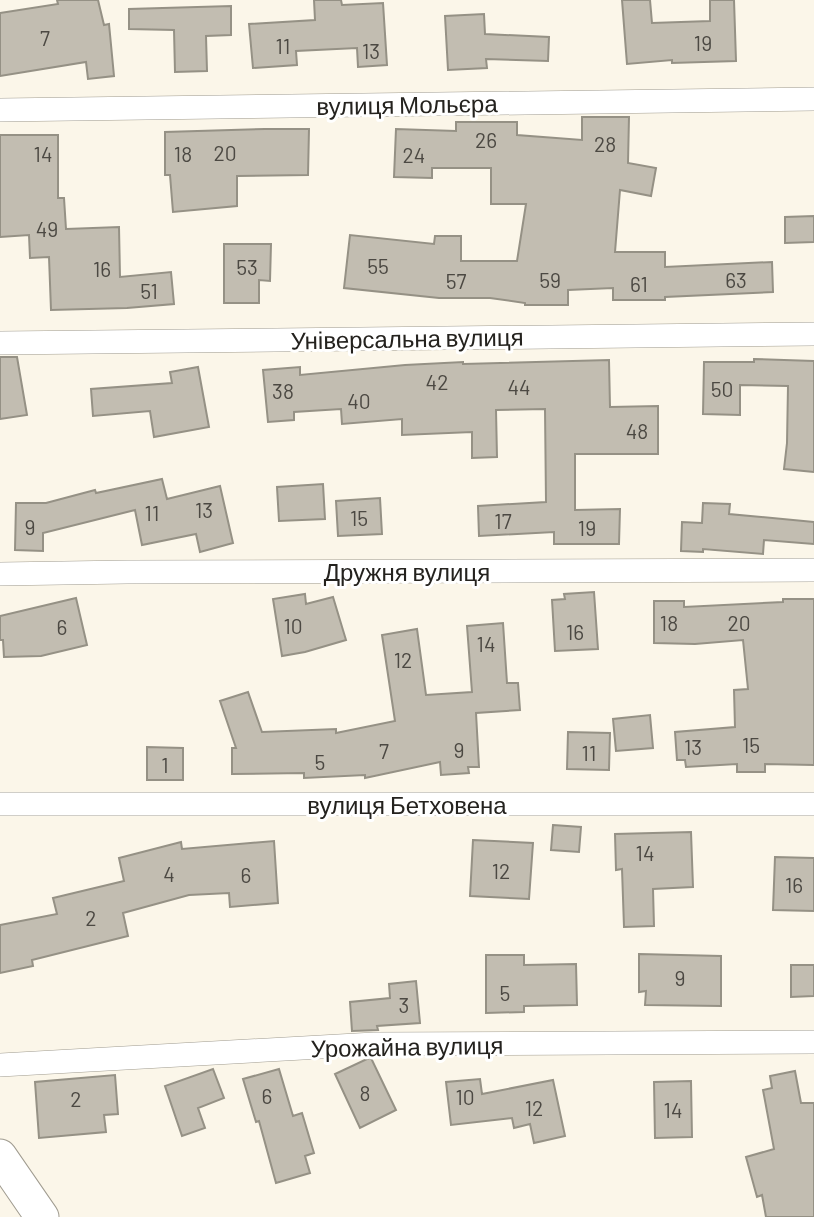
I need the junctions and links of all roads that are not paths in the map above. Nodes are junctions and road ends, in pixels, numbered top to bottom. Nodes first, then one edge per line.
1 (814, 99) edge
2 (0, 110) edge
3 (814, 334) edge
4 (0, 343) edge
5 (814, 570) edge
6 (0, 574) edge
7 (0, 804) edge
8 (814, 804) edge
9 (814, 1042) edge
10 (0, 1065) edge
11 (0, 1156) edge
12 (42, 1217) edge

1 - 2 street, вулиця Мольєра
3 - 4 street, Універсальна вулиця
5 - 6 street, Дружня вулиця
7 - 8 street, вулиця Бетховена
9 - 10 street, Урожайна вулиця
11 - 12 main road

